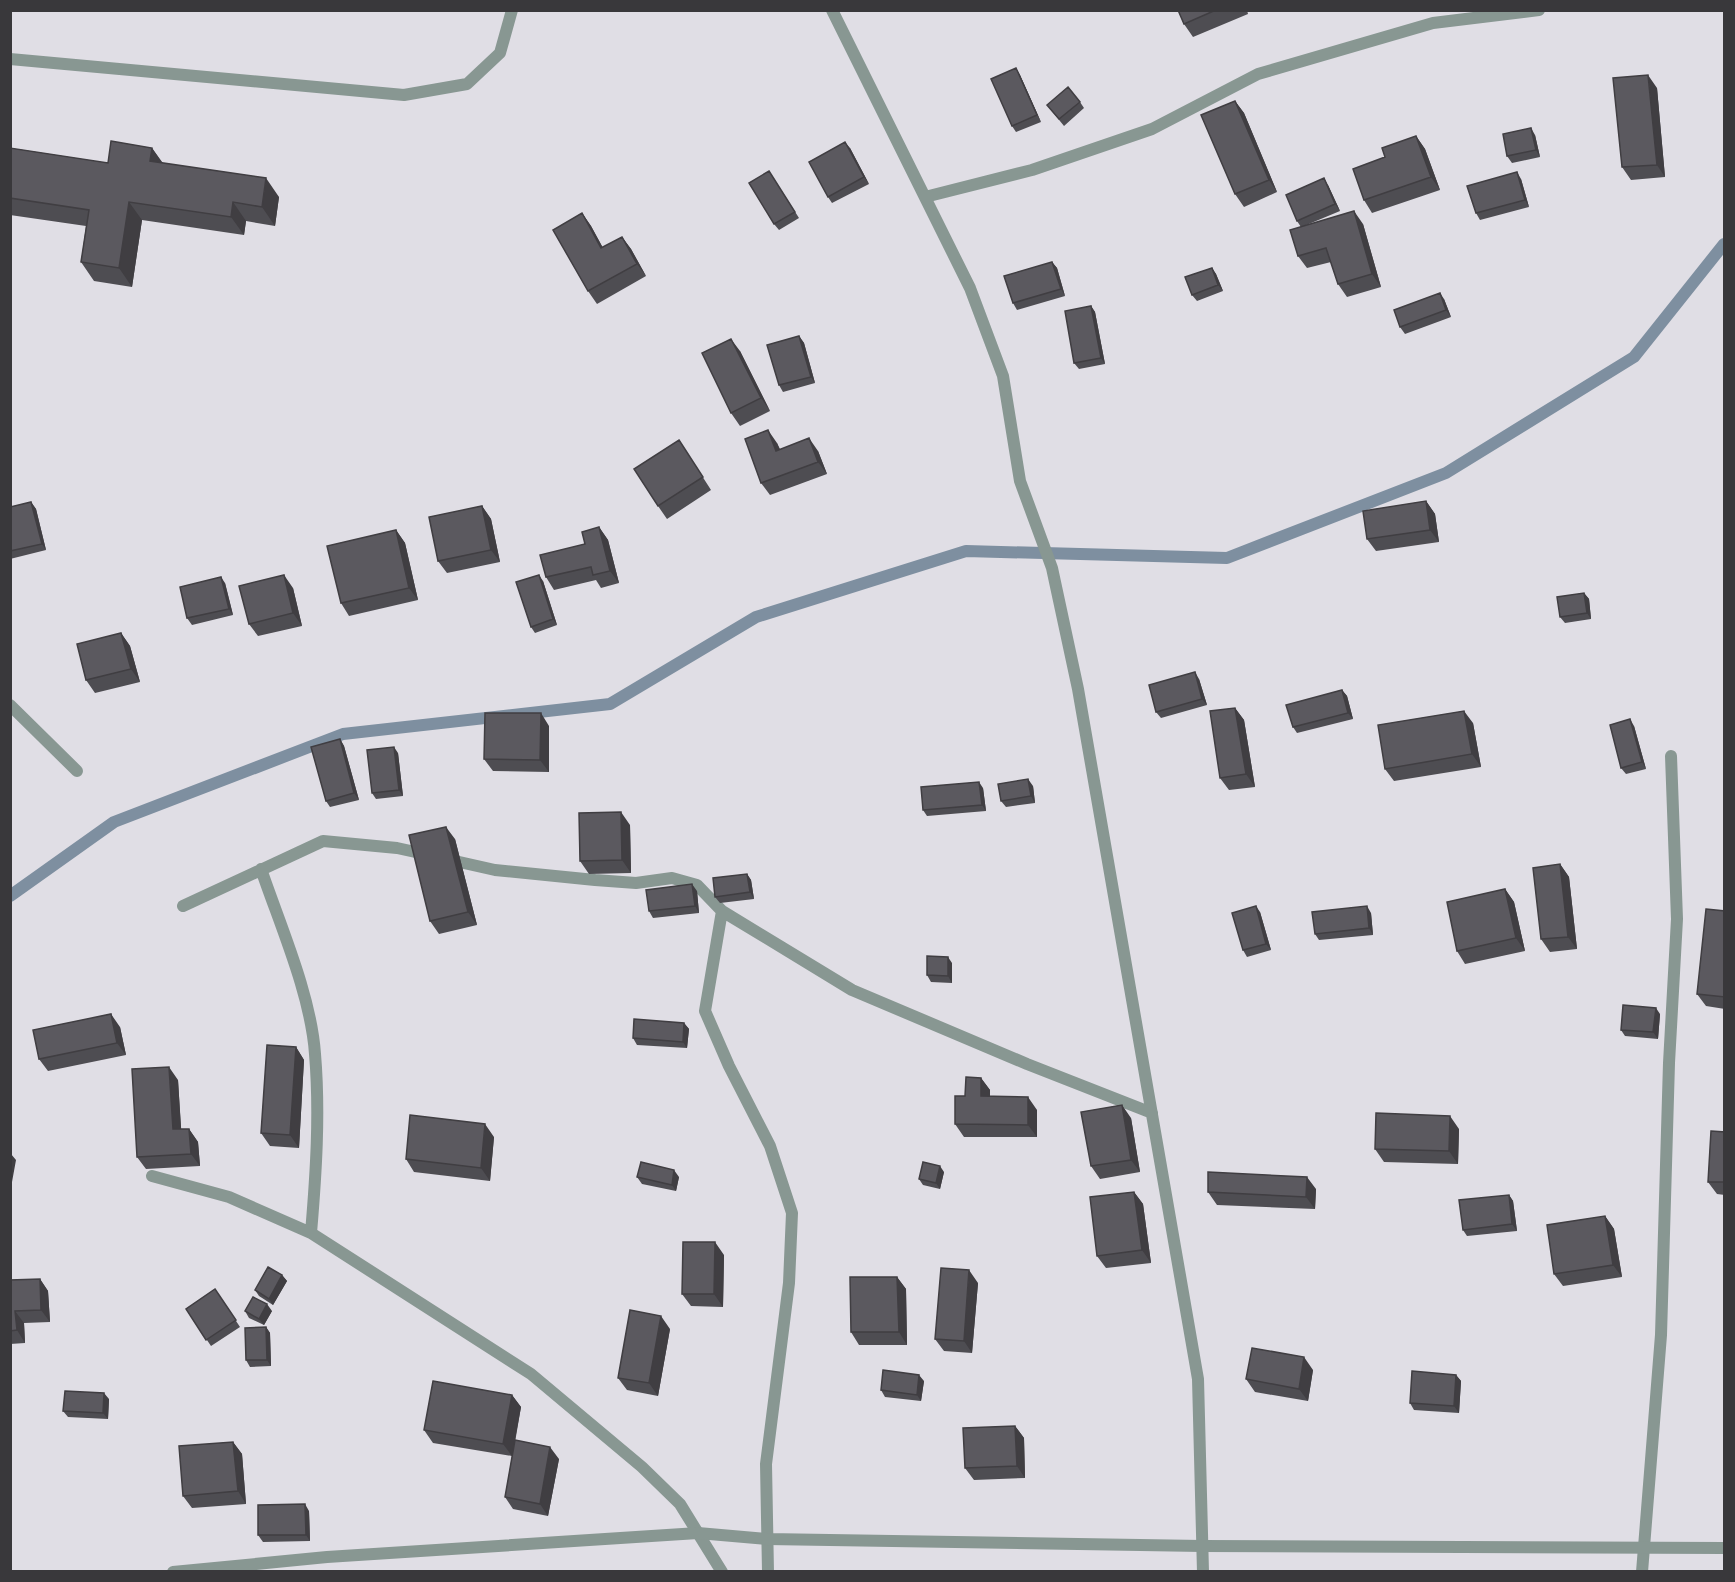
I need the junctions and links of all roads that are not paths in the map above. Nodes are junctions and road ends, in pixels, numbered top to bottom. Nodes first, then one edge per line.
1 (524, 10) edge
2 (832, 10) edge
3 (1539, 10) edge
4 (512, 13) edge
5 (10, 59) edge
6 (925, 197) junction
7 (10, 705) edge
8 (1671, 756) dead end
9 (76, 771) dead end
10 (261, 869) junction
11 (183, 906) dead end
12 (722, 911) junction
13 (1152, 1113) junction
14 (152, 1176) edge
15 (311, 1233) junction
16 (698, 1533) junction
17 (767, 1539) junction
18 (1202, 1546) junction
19 (1644, 1547) junction
20 (1725, 1548) edge
21 (173, 1572) edge
22 (722, 1572) edge
23 (768, 1572) edge
24 (1203, 1572) edge
25 (1642, 1572) edge

1 - 4 street
2 - 6 street
3 - 6 street
4 - 5 street
6 - 13 street
7 - 9 street
8 - 19 street
10 - 11 street
10 - 12 street
10 - 15 street
12 - 13 street
12 - 17 street
13 - 18 street
14 - 15 street
15 - 16 street
16 - 17 street
16 - 21 street
16 - 22 street
17 - 18 street
17 - 23 street
18 - 19 street
18 - 24 street
19 - 20 street
19 - 25 street

